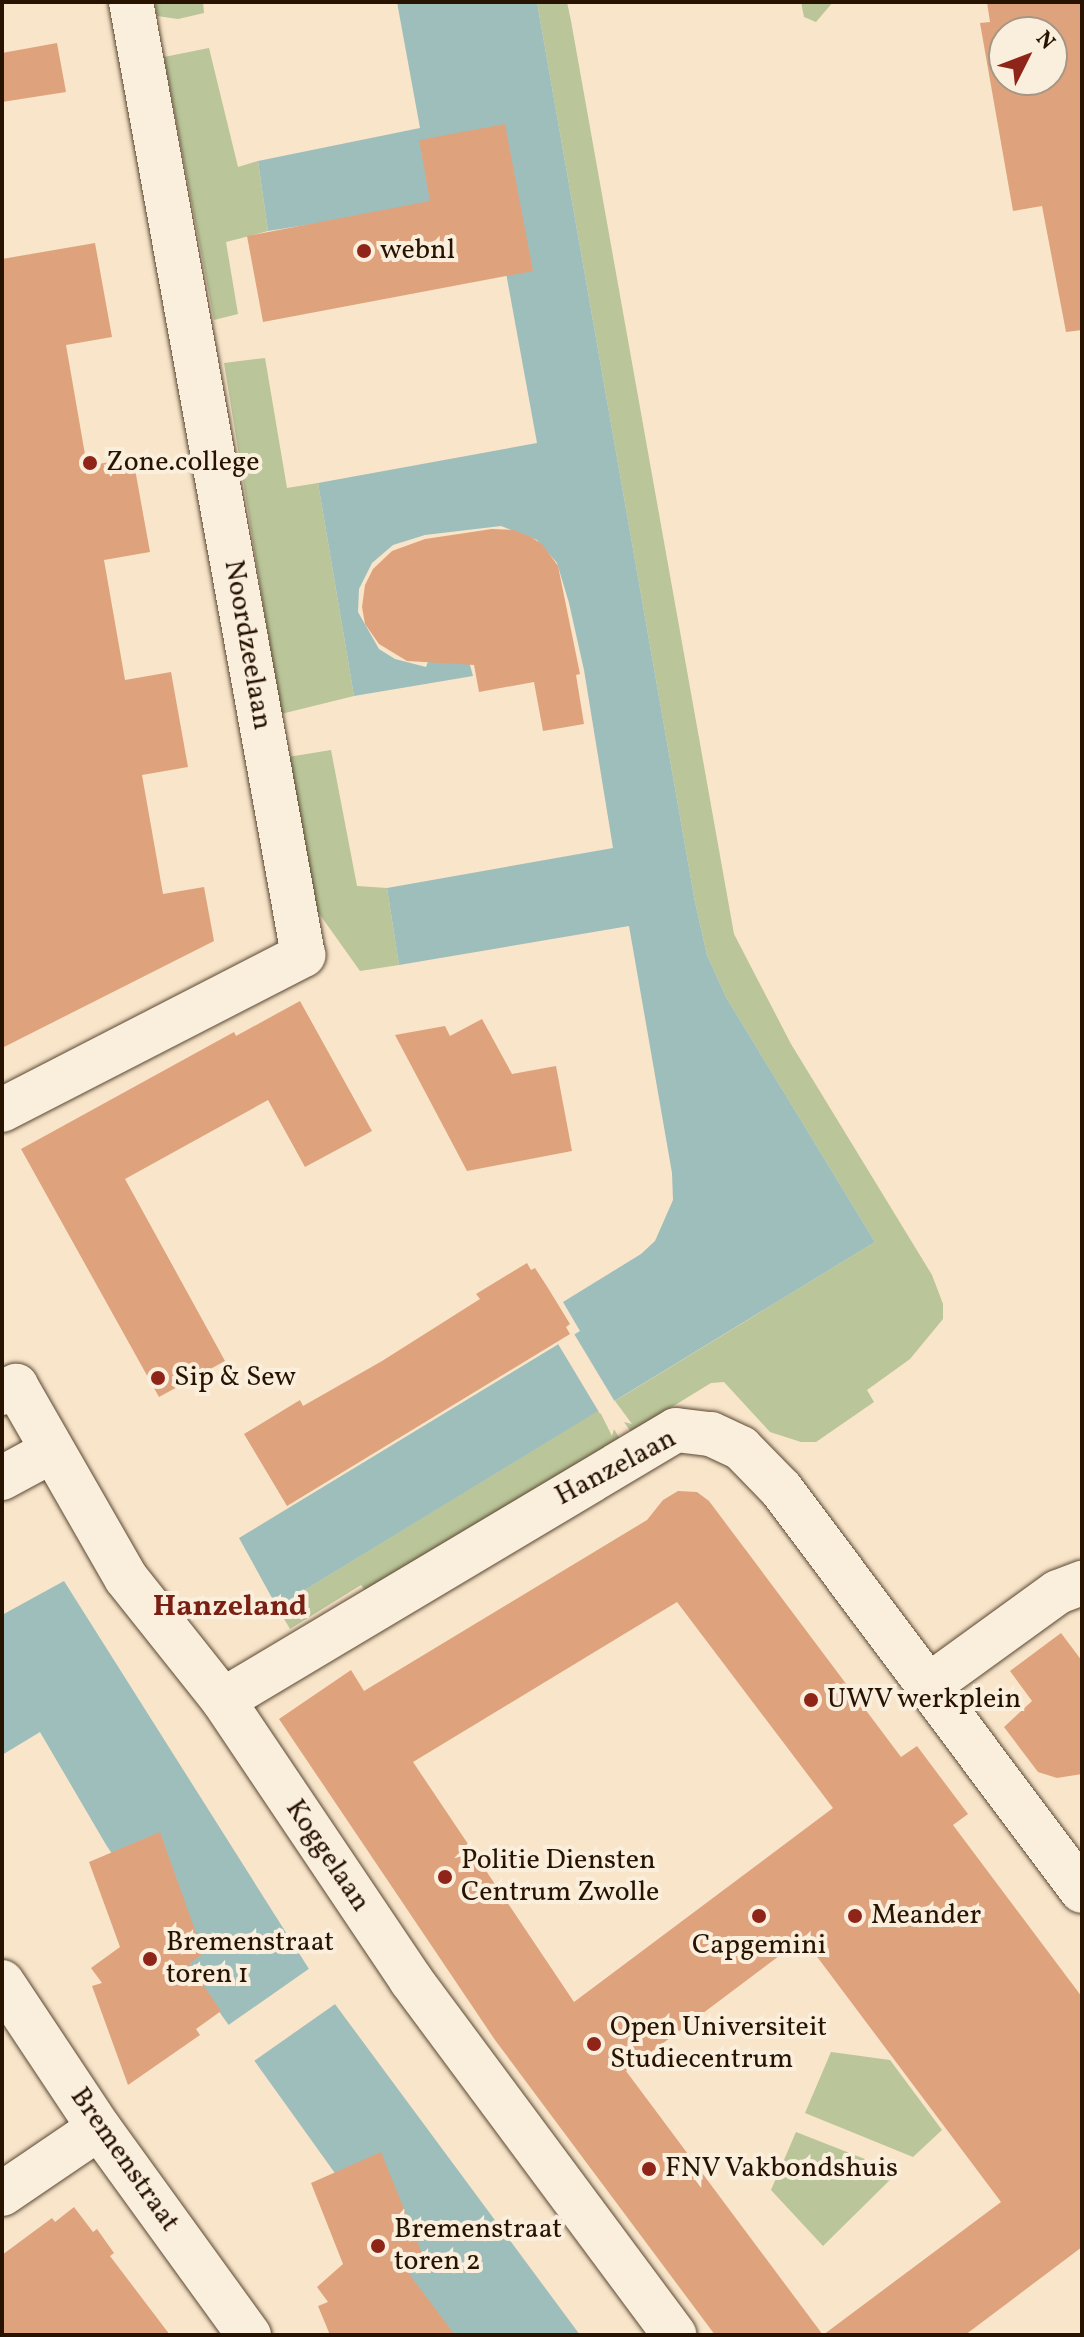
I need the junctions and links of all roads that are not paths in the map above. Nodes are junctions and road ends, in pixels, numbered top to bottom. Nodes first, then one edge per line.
1 (131, 2) edge
2 (2, 1110) edge
3 (7, 1380) edge
4 (52, 1451) junction
5 (2, 1478) edge
6 (1082, 1583) edge
7 (928, 1686) junction
8 (223, 1700) junction
9 (1082, 1891) edge
10 (2, 1982) edge
11 (99, 2128) junction
12 (2, 2194) edge
13 (249, 2335) edge
14 (675, 2335) edge

1 - 2 street, Noordzeelaan
3 - 4 street, Koggelaan
4 - 5 street
4 - 8 street, Koggelaan
6 - 7 street
7 - 8 street, Hanzelaan
7 - 9 street, Hanzelaan
8 - 14 street, Koggelaan
10 - 11 street, Bremenstraat
11 - 12 street
11 - 13 street, Bremenstraat

